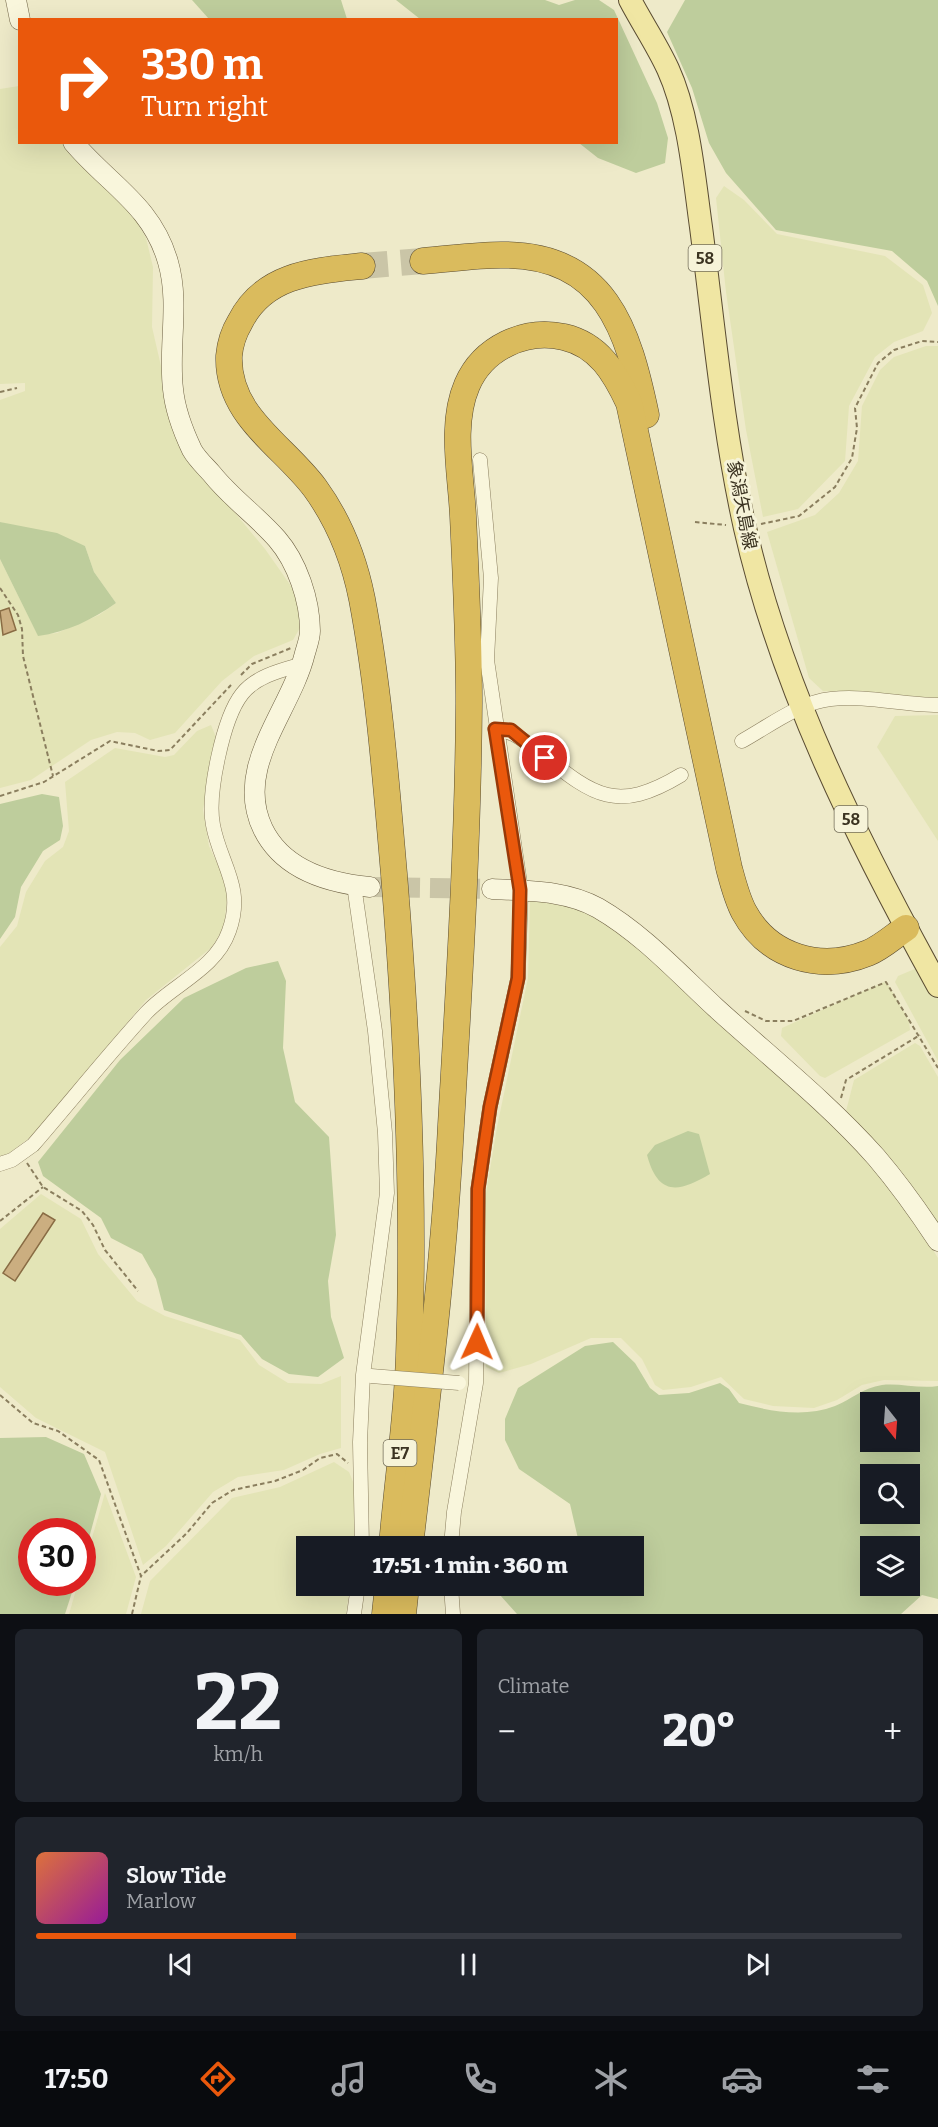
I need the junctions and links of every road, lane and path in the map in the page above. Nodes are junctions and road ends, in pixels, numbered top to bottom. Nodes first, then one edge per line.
1 (16, 0) edge
2 (630, 0) edge
3 (20, 18) edge
4 (76, 144) edge
5 (423, 261) tunnel mouth
6 (362, 266) tunnel mouth
7 (938, 342) edge
8 (17, 388) dead end
9 (0, 392) edge
10 (480, 460) dead end
11 (695, 522) dead end
12 (745, 527) junction
13 (0, 588) edge
14 (308, 643) junction
15 (303, 664) junction
16 (938, 705) edge
17 (803, 708) junction
18 (495, 729) junction
19 (742, 741) dead end
20 (53, 776) junction
21 (681, 776) dead end
22 (0, 796) edge
23 (362, 886) joint
24 (492, 889) tunnel mouth
25 (520, 890) junction
26 (906, 928) junction
27 (938, 986) edge
28 (740, 1008) dead end
29 (920, 1035) junction
30 (938, 1068) edge
31 (835, 1118) junction
32 (24, 1152) junction
33 (0, 1164) edge
34 (43, 1187) junction
35 (0, 1221) edge
36 (938, 1241) edge
37 (138, 1291) dead end
38 (420, 1361) junction
39 (367, 1375) junction
40 (476, 1383) junction
41 (0, 1395) edge
42 (362, 1486) junction
43 (362, 1536) edge
44 (394, 1536) edge
45 (411, 1536) edge
46 (453, 1536) edge
47 (141, 1576) junction
48 (357, 1596) edge
49 (387, 1596) edge
50 (405, 1596) edge
51 (452, 1596) edge
52 (132, 1614) edge
53 (354, 1614) edge
54 (385, 1614) edge
55 (403, 1614) edge
56 (453, 1614) edge

1 - 3 street
2 - 12 main road, 象潟矢島線 / 58
4 - 14 street
5 - 26 highway
6 - 38 highway
7 - 12 path
8 - 9 path
10 - 18 street
11 - 12 path
12 - 17 main road, 象潟矢島線 / 58
13 - 20 path
14 - 15 street
14 - 20 path
15 - 23 street
15 - 32 street
16 - 17 street
17 - 19 street
17 - 26 main road, 象潟矢島線 / 58
18 - 21 street
18 - 25 street
20 - 22 path
23 - 39 street
24 - 25 street
25 - 31 street
25 - 40 street
26 - 27 main road, 象潟矢島線 / 58
26 - 38 highway
28 - 29 path
29 - 30 path
29 - 31 path
31 - 36 street
32 - 33 street
32 - 34 path
34 - 35 path
34 - 37 path
38 - 44 highway, E7
38 - 45 highway, E7
39 - 40 street, bridge
39 - 42 street
40 - 46 street
41 - 47 path
42 - 43 street
42 - 47 path
47 - 52 path
48 - 53 street
49 - 54 highway
50 - 55 highway
51 - 56 street

